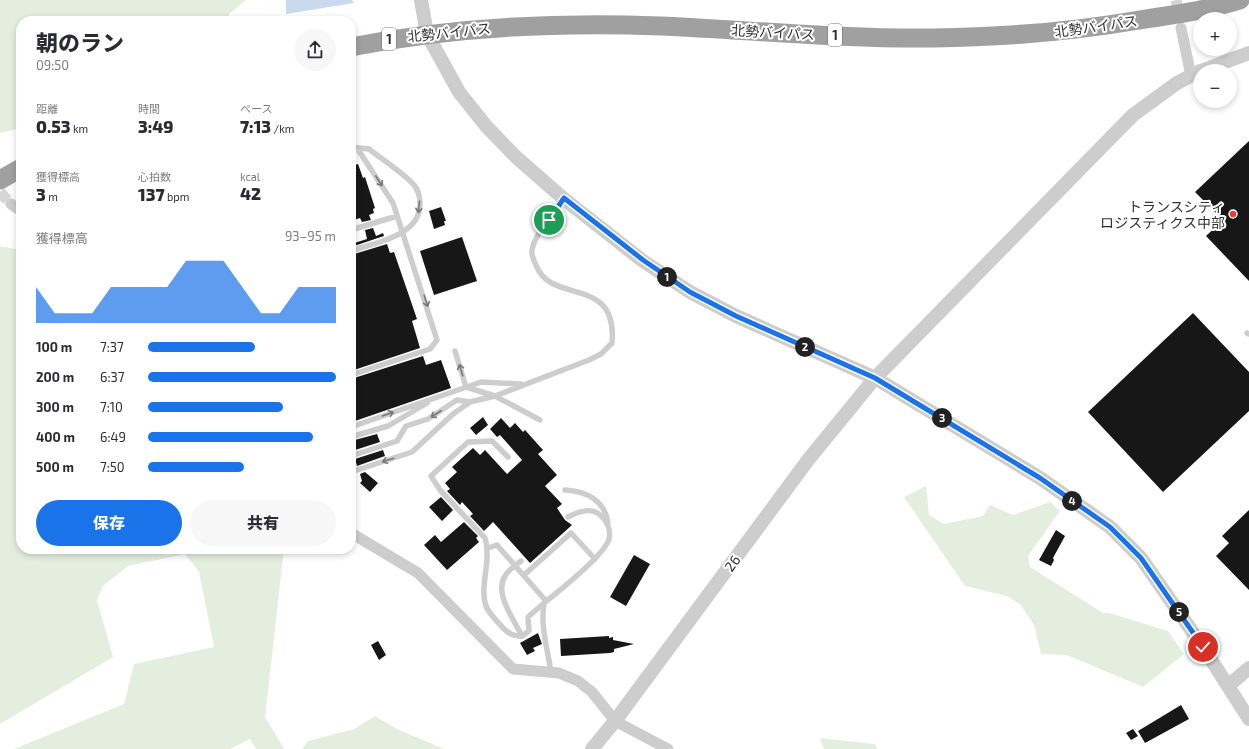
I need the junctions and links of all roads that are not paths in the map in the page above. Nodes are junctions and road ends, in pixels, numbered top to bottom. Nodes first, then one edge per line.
1 (420, 0) edge
2 (1240, 0) edge
3 (1182, 28) tunnel mouth
4 (427, 34) junction
5 (356, 46) edge
6 (1249, 54) edge
7 (1194, 64) edge
8 (1222, 64) edge
9 (1193, 75) edge
10 (358, 148) joint
11 (16, 171) edge
12 (0, 180) edge
13 (564, 198) junction
14 (11, 204) tunnel mouth
15 (16, 208) edge
16 (397, 216) junction
17 (356, 228) edge
18 (356, 249) edge
19 (455, 351) dead end
20 (356, 373) edge
21 (875, 378) junction
22 (525, 384) junction
23 (466, 387) junction
24 (495, 396) junction
25 (438, 397) junction
26 (470, 402) junction
27 (540, 420) dead end
28 (356, 425) edge
29 (356, 436) edge
30 (356, 454) edge
31 (508, 457) dead end
32 (356, 470) edge
33 (565, 490) dead end
34 (568, 517) dead end
35 (608, 526) junction
36 (356, 536) edge
37 (488, 548) junction
38 (595, 559) junction
39 (521, 561) dead end
40 (524, 575) junction
41 (545, 602) junction
42 (522, 636) junction
43 (1249, 668) edge
44 (551, 673) junction
45 (1228, 686) junction
46 (1249, 718) edge
47 (615, 721) junction
48 (592, 749) edge
49 (668, 749) edge

1 - 4 street
2 - 4 highway, 北勢バイパス / 1
3 - 7 street
4 - 5 highway, 北勢バイパス / 1
4 - 13 street
6 - 8 street, 26
9 - 21 street, 26
10 -> 16 lane
10 -> 18 lane, bridge
11 - 12 highway
13 - 21 street
13 - 22 lane
14 - 15 street
16 - 17 lane
16 -> 20 lane
23 -> 19 lane
21 - 45 street
21 - 47 street, 26
22 - 23 lane
22 - 24 lane
23 - 24 lane
23 - 25 lane
24 - 26 lane
24 - 27 lane
28 -> 25 lane
25 - 29 lane
26 -> 30 lane
26 -> 32 lane
31 - 37 lane
33 - 35 lane
34 - 35 lane
35 - 38 lane
36 - 44 street
37 - 40 lane
37 - 42 lane
38 - 40 lane
38 - 41 lane
39 - 42 lane, bridge
40 - 41 lane
41 - 42 lane
41 - 44 lane
43 - 45 street
44 - 47 street
45 - 46 street
47 - 48 street, 26
47 - 49 street

